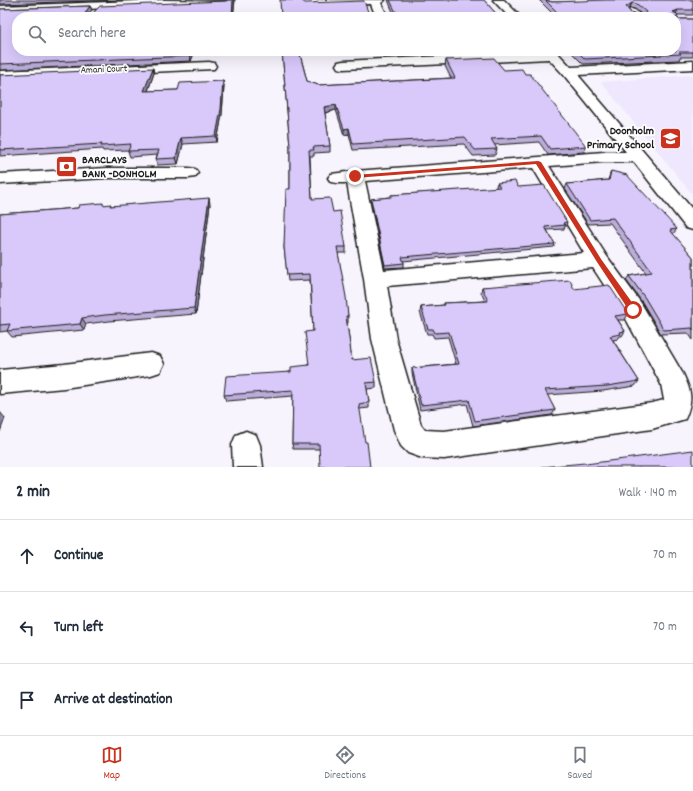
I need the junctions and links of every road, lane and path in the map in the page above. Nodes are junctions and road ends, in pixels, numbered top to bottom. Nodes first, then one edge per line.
1 (375, 0) edge
2 (380, 0) edge
3 (498, 0) edge
4 (227, 1) edge
5 (305, 3) edge
6 (0, 9) edge
7 (380, 12) edge
8 (510, 12) edge
9 (682, 55) edge
10 (400, 56) edge
11 (554, 56) edge
12 (343, 65) dead end
13 (693, 65) edge
14 (209, 66) dead end
15 (568, 71) junction
16 (0, 74) edge
17 (637, 157) junction
18 (538, 162) junction
19 (189, 173) dead end
20 (0, 179) edge
21 (693, 223) edge
22 (599, 260) junction
23 (375, 279) junction
24 (151, 364) dead end
25 (0, 382) edge

1 - 2 street
1 - 5 street
1 - 7 street
3 - 8 street
4 - 6 street
9 - 13 street
10 - 12 street
11 - 15 street
13 - 15 street
14 - 16 street, Amani Court
15 - 17 street
17 - 18 street
17 - 21 street
18 - 22 street
18 - 23 street
19 - 20 street
22 - 23 street
22 - 23 street
24 - 25 street

